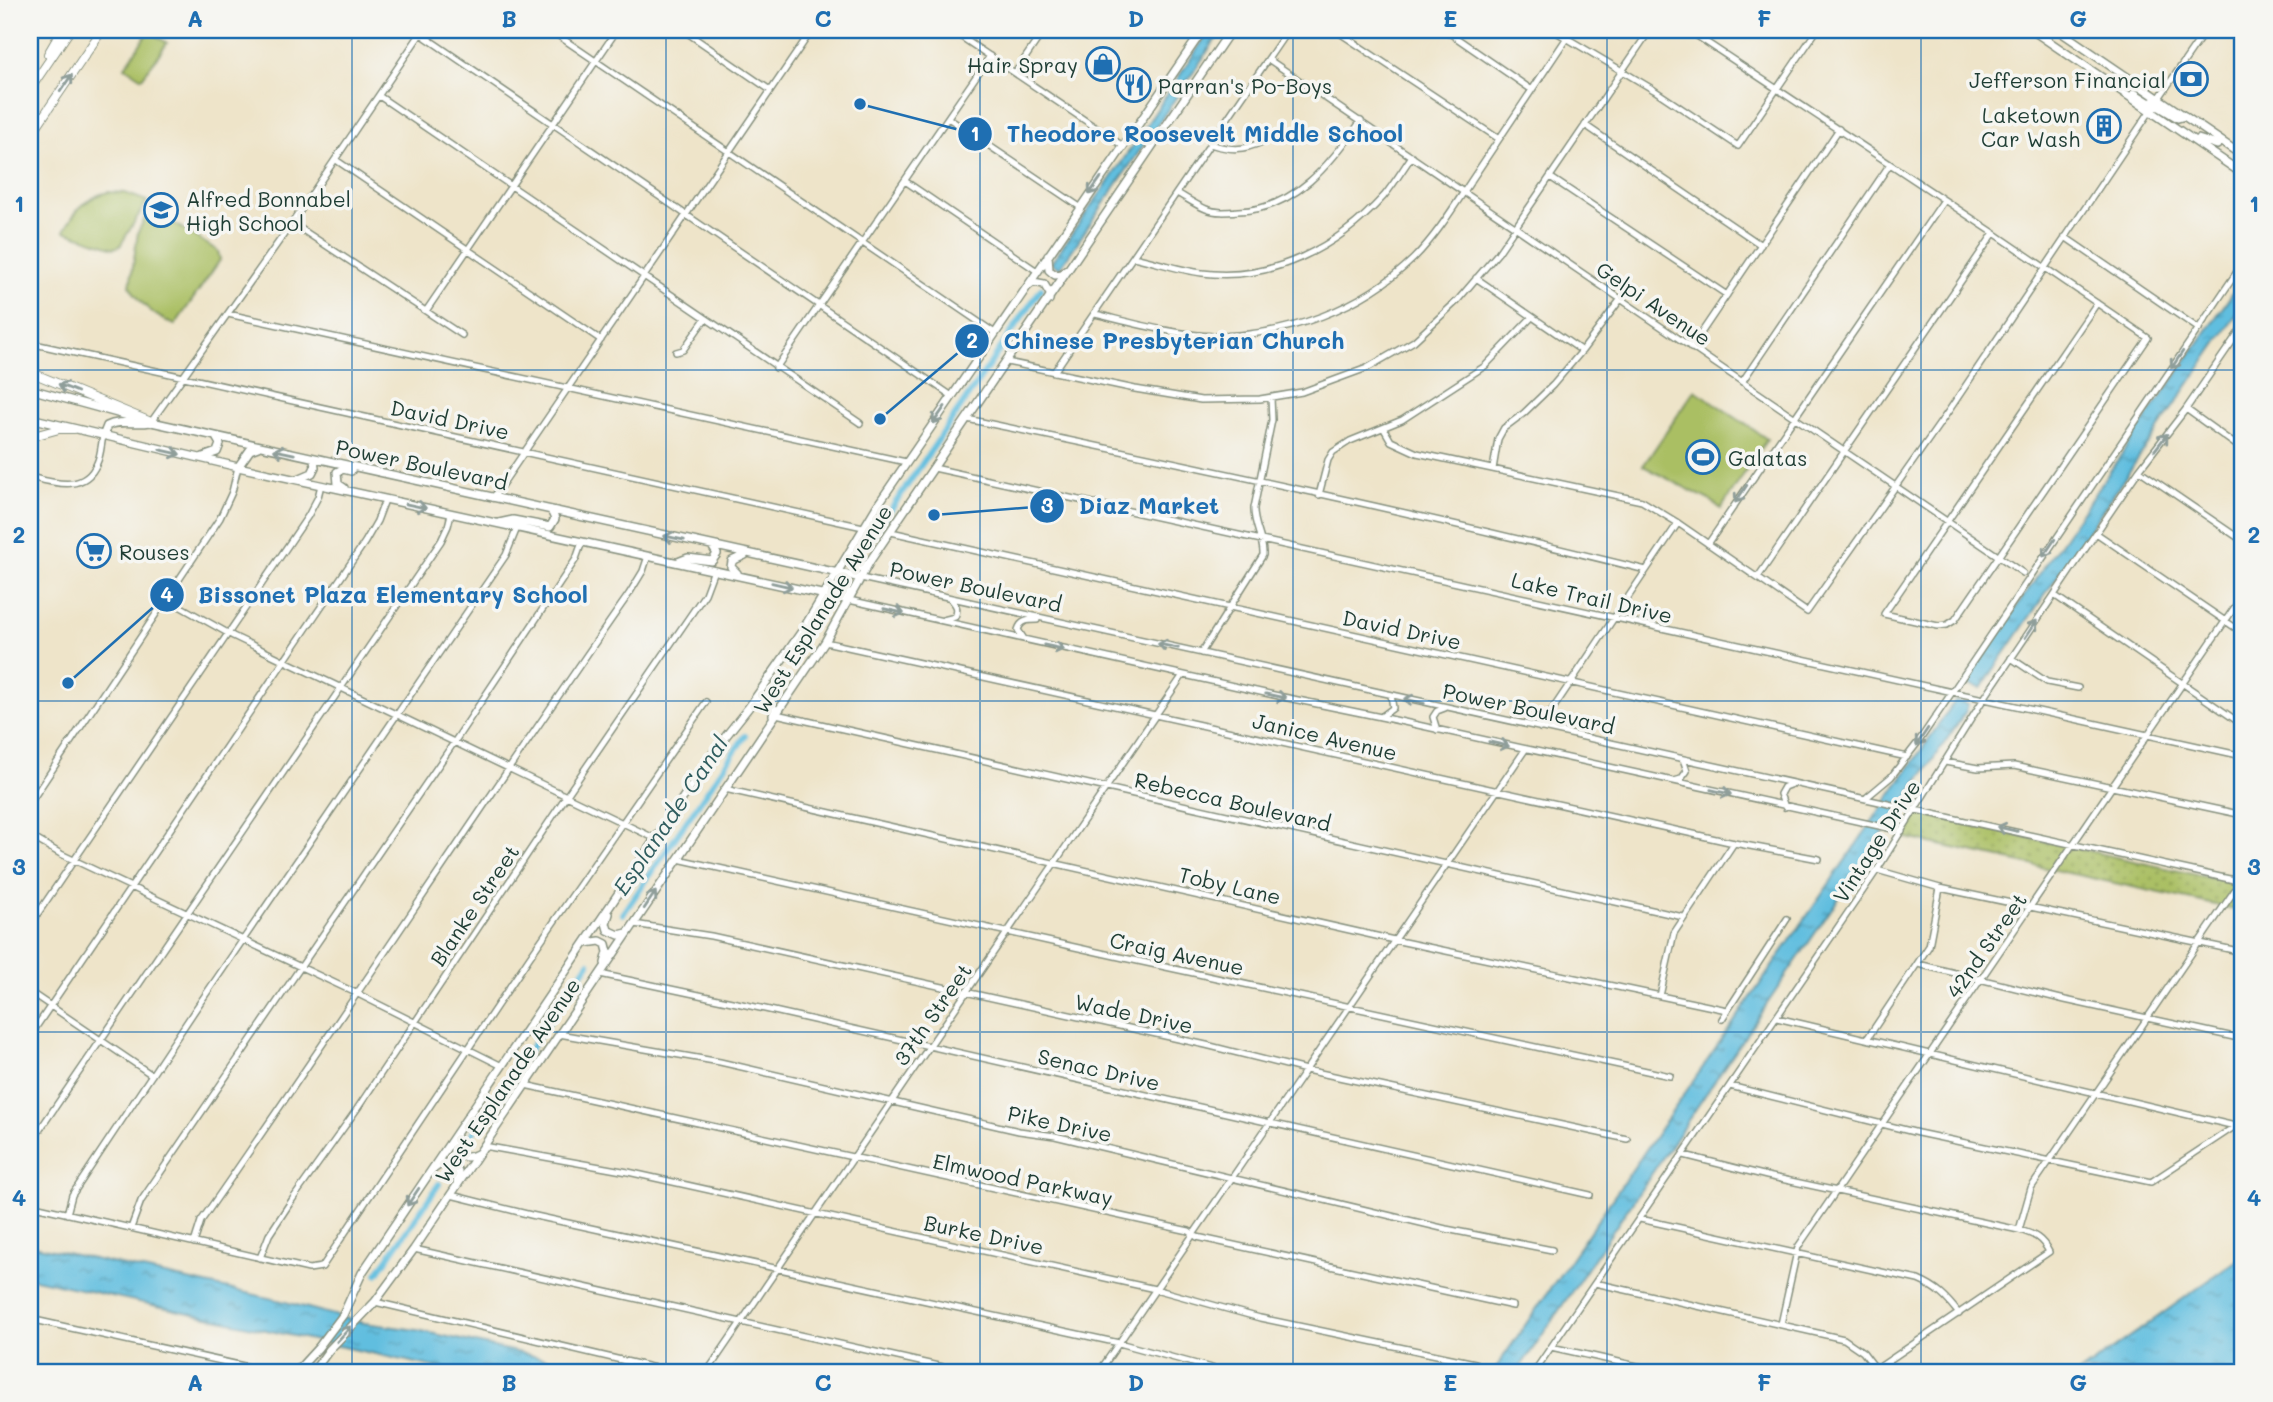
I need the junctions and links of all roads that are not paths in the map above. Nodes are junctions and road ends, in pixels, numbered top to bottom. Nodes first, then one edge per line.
1 (62, 30) edge
2 (70, 30) edge
3 (102, 30) edge
4 (550, 30) edge
5 (617, 30) edge
6 (683, 30) edge
7 (812, 30) edge
8 (951, 30) edge
9 (1044, 30) edge
10 (1203, 30) edge
11 (1231, 30) edge
12 (1288, 30) edge
13 (1335, 30) edge
14 (1445, 30) edge
15 (1553, 30) edge
16 (1650, 30) edge
17 (1688, 30) edge
18 (1817, 30) edge
19 (2032, 30) edge
20 (2058, 30) edge
21 (2206, 30) edge
22 (419, 31) edge
23 (961, 33) edge
24 (1566, 39) junction
25 (990, 56) junction
26 (1268, 59) junction
27 (596, 61) junction
28 (1622, 71) junction
29 (1015, 73) junction
30 (30, 87) edge
31 (1778, 89) junction
32 (770, 90) junction
33 (1532, 90) junction
34 (2123, 92) junction
35 (379, 96) junction
36 (2159, 98) junction
37 (2151, 110) junction
38 (2185, 116) junction
39 (948, 118) junction
40 (1361, 121) junction
41 (553, 124) junction
42 (1584, 125) junction
43 (1839, 129) junction
44 (2178, 129) junction
45 (30, 136) edge
46 (1499, 139) junction
47 (2221, 141) junction
48 (1262, 142) dead end
49 (1209, 145) junction
50 (1123, 146) junction
51 (729, 152) junction
52 (1412, 156) junction
53 (2243, 156) edge
54 (335, 160) junction
55 (1890, 164) junction
56 (2243, 174) edge
57 (1550, 177) junction
58 (905, 181) junction
59 (511, 186) junction
60 (1464, 192) junction
61 (1177, 193) junction
62 (1944, 200) junction
63 (1080, 207) junction
64 (687, 215) junction
65 (292, 223) junction
66 (1515, 228) junction
67 (1994, 233) junction
68 (2065, 237) junction
69 (863, 243) junction
70 (1761, 245) junction
71 (468, 249) junction
72 (1048, 254) junction
73 (1133, 257) junction
74 (2243, 263) edge
75 (2044, 267) junction
76 (1070, 268) junction
77 (1037, 271) junction
78 (644, 278) junction
79 (1476, 278) junction
80 (1026, 288) junction
81 (1727, 295) junction
82 (1049, 300) junction
83 (1620, 300) junction
84 (2097, 303) junction
85 (820, 306) junction
86 (426, 311) junction
87 (228, 314) junction
88 (1094, 314) junction
89 (1532, 317) junction
90 (705, 319) junction
91 (2243, 326) edge
92 (2199, 329) junction
93 (995, 333) junction
94 (462, 335) dead end
95 (601, 340) junction
96 (30, 343) edge
97 (1691, 348) junction
98 (1582, 351) junction
99 (676, 352) dead end
100 (1007, 362) junction
101 (776, 368) junction
102 (30, 372) edge
103 (1054, 372) junction
104 (183, 377) junction
105 (1742, 382) junction
106 (568, 388) junction
107 (30, 389) edge
108 (952, 396) junction
109 (1271, 397) junction
110 (2186, 409) junction
111 (1794, 417) junction
112 (30, 418) edge
113 (967, 419) junction
114 (151, 422) junction
115 (127, 423) junction
116 (860, 423) dead end
117 (74, 429) junction
118 (1384, 429) junction
119 (103, 436) junction
120 (30, 437) edge
121 (216, 437) junction
122 (122, 440) junction
123 (258, 446) junction
124 (2243, 450) edge
125 (524, 452) junction
126 (1845, 453) junction
127 (199, 458) junction
128 (314, 458) junction
129 (906, 462) junction
130 (238, 467) junction
131 (934, 468) junction
132 (362, 469) junction
133 (1493, 469) junction
134 (2139, 470) junction
135 (30, 477) edge
136 (294, 480) junction
137 (1260, 480) junction
138 (321, 485) junction
139 (1895, 487) junction
140 (350, 492) junction
141 (1320, 495) junction
142 (493, 498) junction
143 (385, 500) junction
144 (551, 510) junction
145 (451, 514) junction
146 (1946, 521) junction
147 (1678, 523) junction
148 (499, 524) junction
149 (863, 527) junction
150 (517, 528) junction
151 (891, 532) junction
152 (2096, 533) junction
153 (1261, 539) junction
154 (2243, 541) edge
155 (582, 542) junction
156 (1708, 544) junction
157 (853, 545) junction
158 (712, 546) junction
159 (749, 554) junction
160 (648, 556) junction
161 (1998, 557) junction
162 (870, 561) junction
163 (678, 562) junction
164 (714, 569) junction
165 (1646, 570) junction
166 (837, 573) junction
167 (2023, 573) dead end
168 (741, 576) junction
169 (1758, 577) junction
170 (861, 578) junction
171 (824, 595) junction
172 (2054, 595) junction
173 (2243, 595) edge
174 (950, 598) junction
175 (167, 599) junction
176 (849, 600) junction
177 (1230, 607) junction
178 (1614, 618) junction
179 (1047, 620) junction
180 (940, 621) junction
181 (2226, 621) junction
182 (228, 633) junction
183 (2243, 633) edge
184 (1026, 640) junction
185 (825, 642) junction
186 (1201, 653) junction
187 (2011, 658) junction
188 (284, 661) junction
189 (1183, 675) junction
190 (1571, 681) junction
191 (2183, 684) junction
192 (341, 687) junction
193 (2078, 688) dead end
194 (1952, 692) junction
195 (1391, 695) junction
196 (1983, 700) junction
197 (706, 702) dead end
198 (753, 702) junction
199 (1445, 708) junction
200 (398, 714) junction
201 (1157, 714) junction
202 (776, 715) junction
203 (1381, 717) junction
204 (2243, 725) edge
205 (769, 726) junction
206 (1540, 728) junction
207 (1437, 730) junction
208 (2147, 735) junction
209 (456, 741) junction
210 (1525, 750) junction
211 (2243, 756) edge
212 (1907, 757) junction
213 (1683, 759) junction
214 (1945, 762) junction
215 (509, 766) junction
216 (1674, 781) junction
217 (1792, 784) junction
218 (2113, 785) junction
219 (725, 789) junction
220 (1106, 789) junction
221 (1497, 790) junction
222 (567, 795) junction
223 (1866, 798) junction
224 (30, 803) edge
225 (1785, 807) junction
226 (1912, 807) junction
227 (2243, 815) edge
228 (623, 823) junction
229 (1902, 831) junction
230 (30, 836) edge
231 (656, 839) junction
232 (1734, 843) junction
233 (2073, 844) junction
234 (678, 859) junction
235 (1819, 859) dead end
236 (74, 860) junction
237 (1055, 862) junction
238 (1446, 863) junction
239 (1877, 870) junction
240 (2243, 880) edge
241 (130, 887) junction
242 (1940, 888) junction
243 (612, 904) junction
244 (2032, 907) junction
245 (187, 914) junction
246 (1683, 917) junction
247 (1787, 919) dead end
248 (634, 924) junction
249 (30, 925) edge
250 (1008, 931) junction
251 (628, 933) junction
252 (244, 940) junction
253 (1394, 940) junction
254 (2199, 942) junction
255 (586, 943) junction
256 (2243, 952) edge
257 (1918, 964) junction
258 (302, 967) junction
259 (602, 971) junction
260 (1980, 980) junction
261 (30, 992) edge
262 (966, 993) junction
263 (358, 994) junction
264 (1660, 996) junction
265 (50, 1006) junction
266 (1348, 1006) junction
267 (1727, 1010) junction
268 (1777, 1018) junction
269 (2148, 1018) junction
270 (1722, 1019) dead end
271 (415, 1022) junction
272 (559, 1034) junction
273 (30, 1036) edge
274 (1867, 1039) junction
275 (2243, 1039) edge
276 (101, 1040) junction
277 (929, 1046) junction
278 (468, 1049) junction
279 (1929, 1054) junction
280 (502, 1066) junction
281 (1306, 1070) junction
282 (152, 1075) junction
283 (1670, 1076) dead end
284 (525, 1085) junction
285 (1730, 1086) junction
286 (2097, 1093) junction
287 (890, 1102) junction
288 (2243, 1121) edge
289 (1269, 1124) junction
290 (1881, 1124) junction
291 (2235, 1126) junction
292 (456, 1133) junction
293 (1626, 1139) dead end
294 (30, 1144) edge
295 (482, 1150) junction
296 (1684, 1155) junction
297 (852, 1157) junction
298 (2049, 1161) junction
299 (430, 1171) junction
300 (1231, 1179) junction
301 (457, 1185) junction
302 (1836, 1190) junction
303 (451, 1195) junction
304 (1590, 1195) dead end
305 (30, 1205) edge
306 (814, 1213) junction
307 (67, 1214) junction
308 (1640, 1219) junction
309 (131, 1228) junction
310 (2019, 1230) junction
311 (1192, 1234) junction
312 (194, 1243) junction
313 (414, 1250) junction
314 (1552, 1250) dead end
315 (1795, 1255) junction
316 (260, 1258) junction
317 (777, 1268) junction
318 (1595, 1283) junction
319 (1155, 1289) junction
320 (375, 1303) junction
321 (1513, 1306) dead end
322 (1959, 1314) junction
323 (30, 1319) edge
324 (740, 1322) junction
325 (1781, 1324) junction
326 (1119, 1343) junction
327 (1551, 1347) junction
328 (1475, 1363) dead end
329 (1874, 1371) edge
330 (271, 1372) edge
331 (296, 1372) edge
332 (313, 1372) edge
333 (672, 1372) edge
334 (707, 1372) edge
335 (965, 1372) edge
336 (1099, 1372) edge
337 (1226, 1372) edge
338 (1534, 1372) edge
339 (1664, 1372) edge

1 - 30 highway
2 - 30 highway
45 -> 3 highway
4 - 27 street
5 - 27 street
6 - 32 street
7 - 32 street
8 - 23 street
9 - 29 street
10 - 50 main road, West Esplanade Avenue
11 - 76 main road, West Esplanade Avenue
12 - 26 street
13 - 46 street
14 - 33 street
15 - 24 street
16 - 28 street
17 - 31 street
18 - 31 street
19 - 34 main road
20 - 36 main road
21 - 36 street
22 - 35 street
22 - 41 street
23 - 25 street
24 - 28 street
24 - 33 street
25 - 29 street
25 - 39 street
26 - 40 street, Gelpi Avenue
26 - 49 street
27 - 41 street
27 - 51 street
28 - 31 street
28 - 42 street
29 - 50 street
31 - 43 street
32 - 51 street
33 - 46 street
34 - 36 main road
34 - 37 main road
35 - 54 street
35 - 59 street
36 - 38 main road
37 - 38 main road
37 - 44 main road
37 - 68 street
38 - 47 main road
39 - 58 street
39 - 63 street
40 - 52 street, Gelpi Avenue
40 - 61 street
41 - 59 street
41 - 64 street
42 - 57 street
42 - 70 street
43 - 55 street
43 - 70 street
44 - 47 main road
44 - 56 main road
46 - 60 street
47 - 53 main road
48 - 49 street
49 - 61 street
50 -> 63 main road, West Esplanade Avenue
51 - 64 street
51 - 69 street
52 - 60 street, Gelpi Avenue
52 - 73 street
54 - 65 street
54 - 71 street
55 - 62 street
55 - 105 street
57 - 66 street
57 - 81 street
58 - 69 street
58 - 77 street
59 - 71 street
59 - 78 street
60 - 66 street, Gelpi Avenue
60 - 88 street
61 - 73 street
62 - 67 street
62 - 111 street
63 - 72 main road, West Esplanade Avenue
64 - 78 street
64 - 85 street
65 - 86 street
65 - 87 street
66 - 79 street
66 - 83 street, Gelpi Avenue
67 - 75 street
67 - 126 street
68 - 75 street
68 - 92 street
69 - 85 street
69 - 93 street
70 - 81 street
71 - 86 street
71 - 95 street
72 - 76 main road
72 - 77 main road, West Esplanade Avenue
73 - 88 street
74 - 92 street, Vintage Drive
75 - 84 street
75 - 139 street
76 - 82 main road, West Esplanade Avenue
77 - 80 main road, West Esplanade Avenue
78 - 90 street
78 - 95 street
79 - 89 street
79 - 109 street
80 - 82 main road
80 - 93 main road, West Esplanade Avenue
81 - 97 street
82 - 100 main road, West Esplanade Avenue
83 - 97 street, Gelpi Avenue
83 - 98 street
84 - 146 street
84 - 161 street
85 - 101 street
85 - 108 street
86 - 94 street
87 - 104 street
87 - 106 street
88 - 103 street
89 - 98 street
89 - 118 street
90 - 99 street
90 - 101 street
91 - 110 street, Vintage Drive
92 -> 194 street, Vintage Drive
93 - 108 main road, West Esplanade Avenue
95 - 106 street
96 - 104 street, David Drive
97 - 105 street, Gelpi Avenue
98 - 133 street
100 - 103 street
100 - 113 main road, West Esplanade Avenue
101 - 116 street
114 -> 102 highway
103 - 109 street
104 - 114 street
104 - 125 street, David Drive
105 - 111 street, Gelpi Avenue
106 - 125 street
106 - 129 street
107 - 114 main road, Power Boulevard
108 -> 129 main road, West Esplanade Avenue
109 - 137 street
110 - 124 street
134 -> 110 street, Vintage Drive
111 - 126 street, Gelpi Avenue
111 -> 156 street
112 - 117 main road, Power Boulevard
113 - 131 main road, West Esplanade Avenue
113 - 137 street
114 - 115 main road
114 - 121 main road, Power Boulevard
115 - 119 main road
115 - 122 main road
117 - 119 main road, Power Boulevard
117 - 120 highway
118 - 133 street
118 - 141 street
119 - 122 main road, Power Boulevard
119 - 135 street
121 - 123 main road, Power Boulevard
121 - 127 main road
122 -> 127 main road, Power Boulevard
128 -> 123 main road, Power Boulevard
123 - 130 main road
125 - 142 street
125 - 149 street, David Drive
126 - 139 street, Gelpi Avenue
126 - 169 street
127 - 130 main road, Power Boulevard
128 - 132 main road, Power Boulevard
128 - 136 main road
129 - 149 main road, West Esplanade Avenue
130 - 136 main road, Power Boulevard
130 - 175 street
131 - 151 main road, West Esplanade Avenue
131 - 153 street, Lake Trail Drive
132 - 140 main road
132 - 142 main road, Power Boulevard
133 - 147 street
134 - 152 street, Vintage Drive
134 - 154 street
136 - 138 main road, Power Boulevard
137 - 141 street
137 - 153 street
138 - 140 main road, Power Boulevard
138 - 182 street
139 - 146 street, Gelpi Avenue
139 - 169 street
140 - 143 main road, Power Boulevard
141 - 165 street
142 - 144 main road, Power Boulevard
143 -> 145 main road, Power Boulevard
143 - 188 street
144 - 148 main road
158 -> 144 main road, Power Boulevard
145 - 148 main road, Power Boulevard
145 - 192 street
146 - 161 street, Gelpi Avenue
146 - 161 street
147 - 156 street
147 - 165 street
148 - 150 main road, Power Boulevard
149 - 157 main road, West Esplanade Avenue
150 - 155 main road, Power Boulevard
150 - 200 street
151 - 162 main road, West Esplanade Avenue
151 - 177 street, David Drive
152 - 172 street, Vintage Drive
152 - 181 street
153 - 177 street
153 - 178 street, Lake Trail Drive
155 - 160 main road, Power Boulevard
155 - 209 street
156 - 169 street
157 - 162 main road
157 - 166 main road, West Esplanade Avenue
158 - 159 main road, Power Boulevard
158 - 163 main road
159 - 166 main road, Power Boulevard
159 - 168 main road
160 - 163 main road, Power Boulevard
160 - 215 street
161 - 167 street, Gelpi Avenue
162 - 170 main road, West Esplanade Avenue
163 - 164 main road, Power Boulevard
164 - 168 main road, Power Boulevard
164 - 222 street, Blanke Street
165 - 178 street
166 - 170 main road, Power Boulevard
166 - 171 main road, West Esplanade Avenue
166 - 176 main road
168 -> 171 main road, Power Boulevard
170 - 174 street, Power Boulevard
170 - 176 main road, West Esplanade Avenue
171 - 176 main road, Power Boulevard
171 - 198 main road, West Esplanade Avenue
187 -> 172 street, Vintage Drive
172 - 191 street
173 - 181 street, 42nd Street
174 - 179 street, Power Boulevard
174 - 180 street
175 - 182 street
175 - 224 street
176 -> 180 street, Power Boulevard
176 - 185 main road, West Esplanade Avenue
177 - 186 street
177 - 190 street, David Drive
178 - 190 street
178 - 194 street, Lake Trail Drive
179 - 184 street
186 -> 179 street, Power Boulevard
180 - 184 street, Power Boulevard
181 - 183 street
181 - 191 street, 42nd Street
182 - 188 street
182 - 236 street
184 -> 189 street, Power Boulevard
185 - 201 street, Janice Avenue
185 - 202 main road, West Esplanade Avenue
186 - 195 street, Power Boulevard
187 - 193 street
187 - 196 street, Vintage Drive
188 - 192 street
188 - 241 street
189 - 201 street, 37th Street
189 -> 203 street, Power Boulevard
190 - 206 street
190 - 212 street, David Drive
191 - 204 street
191 - 208 street, 42nd Street
192 - 200 street
192 - 245 street
194 - 196 street, Lake Trail Drive
194 -> 212 street, Vintage Drive
199 -> 195 street, Power Boulevard
195 - 203 street
196 - 208 street, Lake Trail Drive
196 - 214 street, Vintage Drive
197 - 228 street
198 - 205 main road
198 - 231 main road, West Esplanade Avenue
199 - 206 street, Power Boulevard
199 - 207 street
200 - 209 street
200 - 252 street
201 - 220 street, 37th Street
201 - 221 street, Janice Avenue
202 - 205 main road, West Esplanade Avenue
202 - 220 street, Rebecca Boulevard
203 - 207 street, Power Boulevard
205 - 219 main road, West Esplanade Avenue
206 - 213 street, Power Boulevard
207 -> 210 street, Power Boulevard
208 - 211 street, Lake Trail Drive
208 - 218 street, 42nd Street
209 - 215 street
209 - 258 street
210 - 216 street, Power Boulevard
210 - 221 street
212 - 223 street, Vintage Drive
213 - 216 street
213 - 217 street, Power Boulevard
214 - 218 street
214 - 226 street, Vintage Drive
215 - 222 street
215 - 263 street
216 -> 225 street, Power Boulevard
217 - 223 street, Power Boulevard
217 - 225 street
218 - 227 street
218 - 233 street, 42nd Street
219 - 234 main road, West Esplanade Avenue
219 - 237 street, Toby Lane
220 - 237 street, 37th Street
220 - 238 street, Rebecca Boulevard
221 - 232 street, Janice Avenue
221 - 238 street
222 - 228 street
222 - 271 street, Blanke Street
223 - 226 street, Power Boulevard
225 - 229 street, Power Boulevard
226 - 229 street, Vintage Drive
233 -> 226 street, Power Boulevard
228 - 231 street
228 - 278 street
229 - 239 street, Vintage Drive
230 - 236 street
231 - 243 main road, West Esplanade Avenue
232 - 235 street, Janice Avenue
232 - 246 street
233 - 240 street, Power Boulevard
233 - 244 street, 42nd Street
248 -> 234 main road, West Esplanade Avenue
234 - 250 street, Craig Avenue
236 - 241 street
236 - 249 street
237 - 250 street, 37th Street
237 - 253 street, Toby Lane
238 - 246 street, Rebecca Boulevard
238 - 253 street
239 - 242 street
239 - 268 street, Vintage Drive
240 - 254 street
241 - 245 street
241 - 265 street
242 - 244 street
242 - 257 street
243 - 251 main road
243 - 255 main road, West Esplanade Avenue
244 - 254 street
244 - 260 street, 42nd Street
245 - 252 street
245 - 276 street
246 - 264 street
247 - 267 street
248 - 251 main road, West Esplanade Avenue
248 - 262 street, Wade Drive
250 - 262 street, 37th Street
250 - 266 street, Craig Avenue
251 - 259 main road, West Esplanade Avenue
252 - 258 street
252 - 282 street
253 - 264 street, Toby Lane
253 - 266 street
254 - 256 street
254 - 269 street
255 - 259 main road
255 - 280 main road, West Esplanade Avenue
257 - 260 street
257 - 274 street
258 - 263 street
258 - 309 street
259 - 272 main road, West Esplanade Avenue
259 - 277 street, Senac Drive
260 - 269 street
260 - 279 street, 42nd Street
261 - 265 street
262 - 277 street, 37th Street
262 - 281 street, Wade Drive
263 - 271 street
263 - 312 street
264 - 267 street, Toby Lane
265 - 273 street
265 - 276 street
266 - 281 street
266 - 283 street, Craig Avenue
267 - 270 street
268 - 274 street
268 - 285 street, Vintage Drive
269 - 275 street
269 - 286 street
271 - 278 street
271 - 316 street, Blanke Street
272 - 284 main road, West Esplanade Avenue
272 - 287 street, Pike Drive
274 - 279 street
276 - 282 street
276 - 294 street
277 - 287 street, 37th Street
277 - 289 street, Senac Drive
278 - 280 street
278 - 316 street
279 - 286 street
279 - 290 street, 42nd Street
280 - 292 main road, West Esplanade Avenue
281 - 289 street
281 - 293 street, Wade Drive
282 - 307 street
284 - 295 main road, West Esplanade Avenue
284 - 297 street, Elmwood Parkway
285 - 290 street
285 - 296 street, Vintage Drive
286 - 291 street
286 - 298 street
287 - 297 street, 37th Street
287 - 300 street, Pike Drive
288 - 291 street
289 - 300 street
289 - 304 street, Senac Drive
290 - 298 street
290 - 302 street, 42nd Street
291 - 298 street
292 - 295 main road
292 - 299 main road, West Esplanade Avenue
295 - 301 main road, West Esplanade Avenue
295 - 306 street, Burke Drive
296 - 302 street
296 - 308 street, Vintage Drive
297 - 306 street, 37th Street
297 - 311 street, Elmwood Parkway
298 - 310 street
299 - 301 main road
299 -> 331 main road, West Esplanade Avenue
300 - 311 street
300 - 314 street, Pike Drive
301 - 303 main road, West Esplanade Avenue
302 - 310 street
302 - 315 street, 42nd Street
303 - 313 main road, West Esplanade Avenue
303 - 317 street
305 - 307 street
306 - 317 street, 37th Street
306 - 319 street, Burke Drive
307 - 309 street
308 - 315 street
308 - 318 street, Vintage Drive
309 - 312 street
310 - 322 street
311 - 319 street
311 - 321 street, Elmwood Parkway
312 - 316 street
313 - 320 main road, West Esplanade Avenue
313 - 324 street
315 - 322 street
315 - 325 street, 42nd Street
317 - 324 street, 37th Street
317 - 326 street
318 - 325 street
318 - 327 street, Vintage Drive
319 - 326 street
319 - 328 street, Burke Drive
332 -> 320 main road, West Esplanade Avenue
320 - 333 street
322 - 329 street
323 - 330 street
324 - 334 street, 37th Street
324 - 335 street
325 - 329 street
326 - 336 street
326 - 337 street
327 - 338 street, Vintage Drive
327 - 339 street

